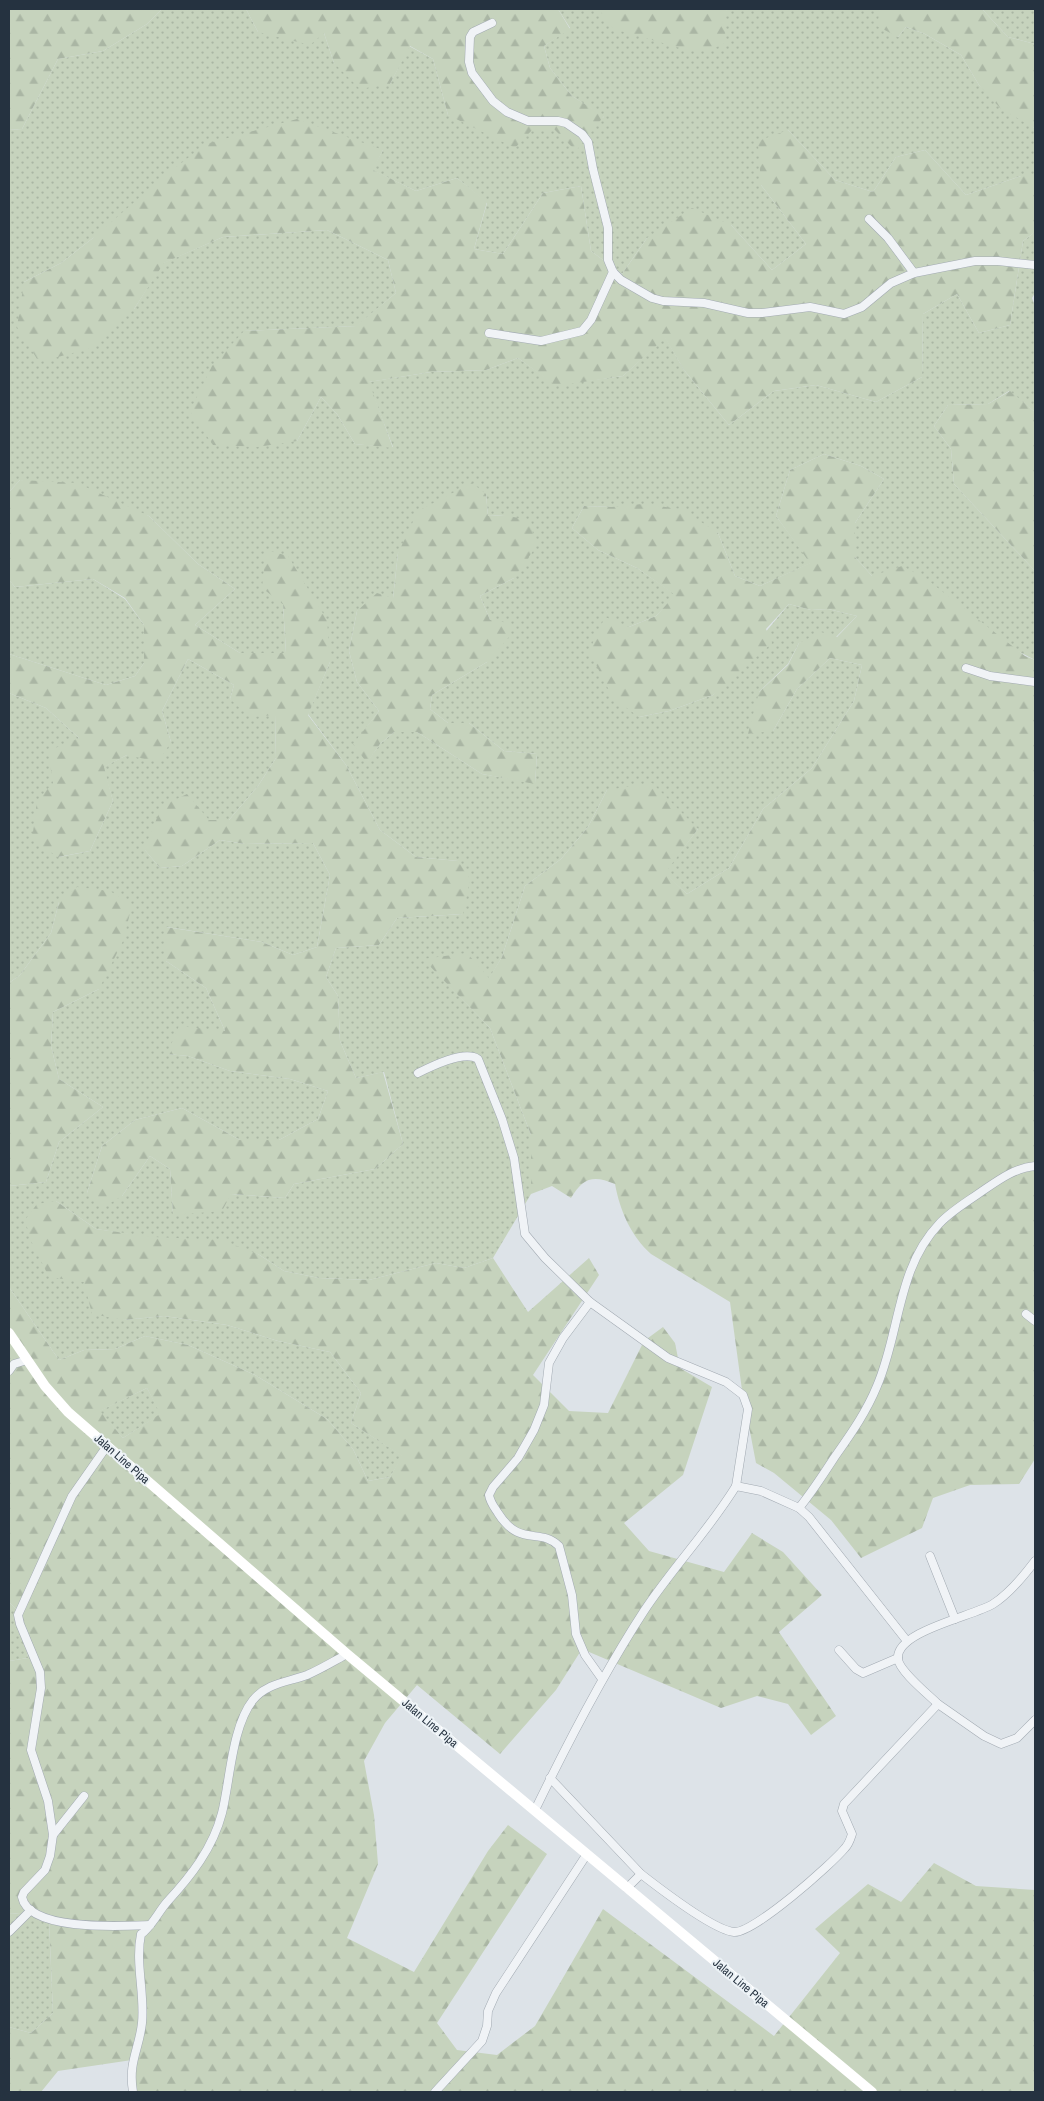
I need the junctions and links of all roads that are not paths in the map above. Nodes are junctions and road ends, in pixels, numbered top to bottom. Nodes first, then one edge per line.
1 (492, 23) dead end
2 (869, 219) dead end
3 (1035, 265) edge
4 (614, 272) junction
5 (914, 273) junction
6 (489, 333) dead end
7 (966, 668) dead end
8 (1035, 682) edge
9 (418, 1073) dead end
10 (1035, 1166) edge
11 (590, 1302) junction
12 (1026, 1314) dead end
13 (1035, 1321) edge
14 (9, 1333) edge
15 (27, 1360) junction
16 (9, 1371) edge
17 (107, 1446) junction
18 (736, 1486) junction
19 (799, 1508) junction
20 (930, 1556) dead end
21 (1035, 1560) edge
22 (955, 1619) junction
23 (908, 1641) junction
24 (839, 1650) dead end
25 (347, 1654) junction
26 (898, 1658) junction
27 (602, 1679) junction
28 (938, 1704) junction
29 (1035, 1720) edge
30 (550, 1778) junction
31 (84, 1796) dead end
32 (535, 1810) junction
33 (53, 1835) junction
34 (587, 1854) junction
35 (641, 1874) junction
36 (627, 1888) junction
37 (31, 1910) junction
38 (150, 1925) junction
39 (9, 1932) edge
40 (133, 2092) edge
41 (435, 2092) edge
42 (872, 2092) edge

1 - 4 street
2 - 5 street
3 - 5 street
4 - 5 street
4 - 6 street
7 - 8 street
9 - 11 street
10 - 19 street
11 - 18 street
11 - 27 street
12 - 13 street
14 - 15 main road, Jalan Line Pipa
15 - 16 street
15 - 17 main road, Jalan Line Pipa
17 - 25 main road, Jalan Line Pipa
17 - 33 street
18 - 19 street
18 - 27 street
19 - 23 street
20 - 22 street
21 - 22 street
22 - 23 street
23 - 26 street
24 - 26 street
25 - 32 main road, Jalan Line Pipa
25 - 38 street
26 - 28 street
27 - 30 street
28 - 29 street
28 - 35 street
30 - 32 street
30 - 35 street
31 - 33 street
32 - 34 main road, Jalan Line Pipa
33 - 37 street
34 - 36 main road, Jalan Line Pipa
34 - 41 street
35 - 36 street
36 - 42 main road, Jalan Line Pipa
37 - 38 street
37 - 39 street
38 - 40 street

